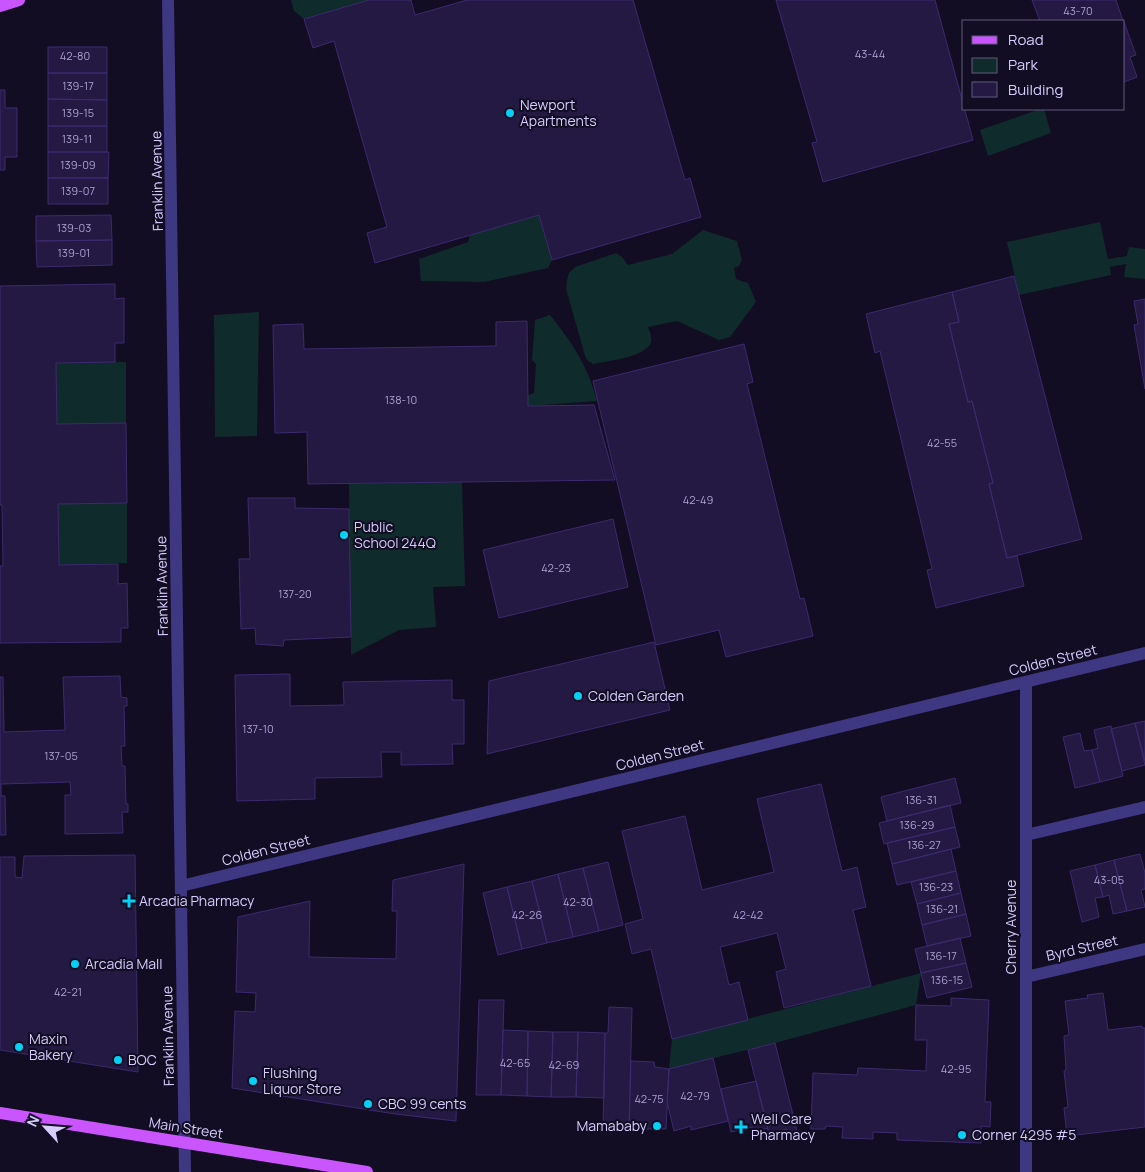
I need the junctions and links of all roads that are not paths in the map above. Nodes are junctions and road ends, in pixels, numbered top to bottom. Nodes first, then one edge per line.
1 (19, 0) edge
2 (168, 0) edge
3 (0, 6) edge
4 (1145, 653) edge
5 (1026, 682) junction
6 (1145, 807) edge
7 (1026, 835) junction
8 (181, 886) junction
9 (1145, 949) edge
10 (1026, 977) junction
11 (0, 1113) edge
12 (185, 1143) junction
13 (185, 1172) edge
14 (368, 1172) edge
15 (1026, 1172) edge

1 - 3 main road
2 - 8 street, Franklin Avenue
4 - 5 street, Colden Street
5 - 7 street, Cherry Avenue
5 - 8 street, Colden Street
6 - 7 street
7 - 10 street, Cherry Avenue
8 - 12 street, Franklin Avenue
9 - 10 street, Byrd Street
10 - 15 street, Cherry Avenue
11 - 12 main road, Main Street
12 - 13 street, Franklin Avenue
12 - 14 main road, Main Street

